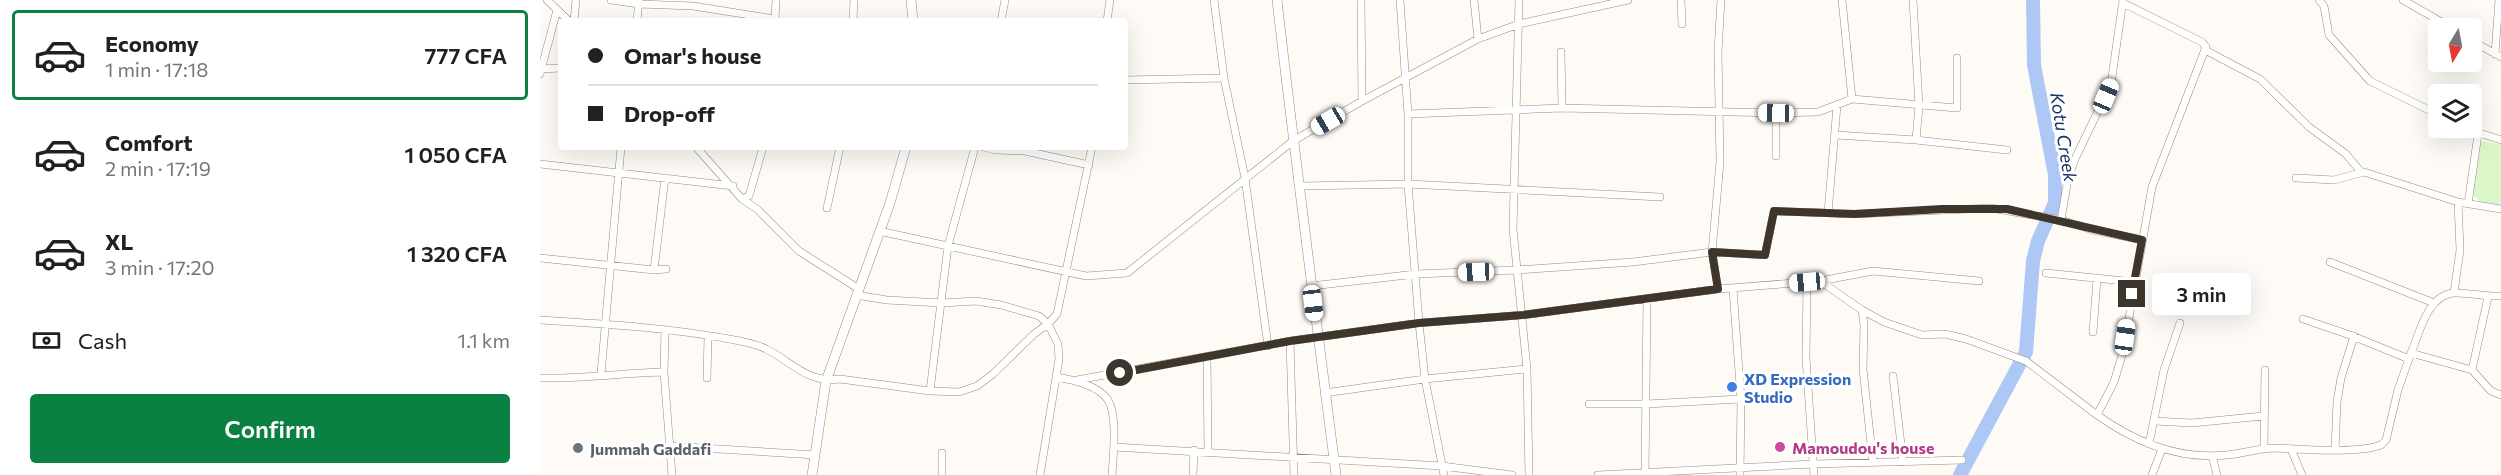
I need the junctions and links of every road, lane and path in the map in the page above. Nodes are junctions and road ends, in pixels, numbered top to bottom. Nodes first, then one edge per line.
1 (547, 0) edge
2 (576, 0) edge
3 (610, 0) edge
4 (776, 0) edge
5 (854, 0) edge
6 (911, 0) edge
7 (1005, 0) edge
8 (1110, 0) edge
9 (1214, 0) edge
10 (1277, 0) edge
11 (1362, 0) edge
12 (1400, 0) edge
13 (1474, 0) edge
14 (1519, 0) edge
15 (1586, 0) edge
16 (1628, 0) edge
17 (1681, 0) edge
18 (1721, 0) edge
19 (1842, 0) edge
20 (1914, 0) edge
21 (2319, 0) edge
22 (2403, 0) edge
23 (2499, 0) edge
24 (2123, 1) edge
25 (639, 2) edge
26 (694, 3) edge
27 (1586, 9) junction
28 (557, 10) junction
29 (566, 18) edge
30 (574, 18) edge
31 (637, 18) edge
32 (765, 18) edge
33 (775, 18) edge
34 (853, 18) edge
35 (913, 18) edge
36 (1002, 18) edge
37 (1107, 18) edge
38 (2434, 18) edge
39 (1519, 24) junction
40 (1682, 24) dead end
41 (1478, 39) junction
42 (2482, 46) edge
43 (2205, 50) junction
44 (1561, 52) dead end
45 (2498, 55) edge
46 (1957, 58) dead end
47 (558, 68) edge
48 (540, 69) edge
49 (540, 74) edge
50 (1224, 78) junction
51 (1406, 79) junction
52 (1128, 80) edge
53 (1852, 99) junction
54 (1362, 101) junction
55 (1837, 106) junction
56 (1919, 106) junction
57 (1515, 108) junction
58 (1562, 108) junction
59 (2428, 110) edge
60 (1720, 112) junction
61 (1776, 113) junction
62 (1408, 114) junction
63 (1836, 135) junction
64 (2482, 135) edge
65 (2477, 138) edge
66 (1916, 140) junction
67 (2501, 140) edge
68 (1293, 141) junction
69 (621, 150) edge
70 (699, 150) edge
71 (762, 150) edge
72 (839, 150) edge
73 (905, 150) edge
74 (974, 150) edge
75 (995, 150) edge
76 (1092, 150) edge
77 (2007, 150) dead end
78 (1776, 156) dead end
79 (540, 164) edge
80 (1089, 165) junction
81 (619, 171) junction
82 (2361, 172) junction
83 (665, 178) junction
84 (1245, 178) junction
85 (2296, 178) dead end
86 (1408, 184) junction
87 (733, 186) junction
88 (1301, 186) junction
89 (1514, 190) junction
90 (1660, 197) dead end
91 (742, 199) junction
92 (2458, 202) junction
93 (2468, 204) junction
94 (827, 208) dead end
95 (2501, 209) edge
96 (1828, 213) junction
97 (2061, 220) junction
98 (879, 231) junction
99 (2142, 240) junction
100 (948, 246) junction
101 (1712, 252) junction
102 (540, 258) edge
103 (2330, 262) dead end
104 (610, 264) junction
105 (666, 269) dead end
106 (654, 270) junction
107 (1516, 270) junction
108 (1067, 272) junction
109 (2046, 273) dead end
110 (1416, 274) junction
111 (2097, 279) junction
112 (1820, 281) junction
113 (1979, 281) dead end
114 (1807, 282) junction
115 (2134, 282) junction
116 (1311, 286) junction
117 (1718, 289) junction
118 (1733, 289) junction
119 (858, 292) junction
120 (2454, 293) junction
121 (2501, 296) edge
122 (2488, 297) junction
123 (1647, 299) junction
124 (942, 303) junction
125 (2434, 303) junction
126 (1862, 310) junction
127 (1523, 315) junction
128 (2303, 319) dead end
129 (540, 320) edge
130 (1419, 323) junction
131 (2180, 323) dead end
132 (605, 324) junction
133 (1048, 324) junction
134 (665, 330) junction
135 (2093, 332) dead end
136 (2354, 336) junction
137 (708, 337) junction
138 (1317, 338) junction
139 (1290, 341) junction
140 (1268, 346) junction
141 (2410, 356) junction
142 (1207, 357) junction
143 (1527, 369) junction
144 (2265, 370) dead end
145 (2472, 370) junction
146 (664, 372) junction
147 (601, 374) junction
148 (1893, 376) dead end
149 (1057, 377) junction
150 (540, 378) edge
151 (707, 378) dead end
152 (1425, 379) junction
153 (1077, 380) junction
154 (826, 381) junction
155 (930, 391) junction
156 (1324, 393) junction
157 (2501, 395) edge
158 (1741, 399) junction
159 (1589, 404) dead end
160 (1646, 404) junction
161 (2097, 415) junction
162 (2263, 416) junction
163 (2155, 421) junction
164 (2149, 444) junction
165 (670, 446) junction
166 (1114, 447) junction
167 (2264, 448) junction
168 (2162, 449) junction
169 (2291, 449) junction
170 (1194, 450) junction
171 (2335, 450) junction
172 (1208, 451) junction
173 (942, 453) dead end
174 (814, 455) junction
175 (2212, 456) junction
176 (1295, 459) junction
177 (1962, 460) dead end
178 (1334, 461) junction
179 (1903, 462) junction
180 (1872, 463) junction
181 (1814, 464) junction
182 (1442, 466) junction
183 (1741, 472) edge
184 (1645, 474) edge
185 (672, 475) edge
186 (812, 475) edge
187 (942, 475) edge
188 (1040, 475) edge
189 (1112, 475) edge
190 (1193, 475) edge
191 (1294, 475) edge
192 (1336, 475) edge
193 (1444, 475) edge
194 (1512, 475) edge
195 (1529, 475) edge
196 (1598, 475) edge
197 (1814, 475) edge
198 (2152, 475) edge
199 (2217, 475) edge
200 (2302, 475) edge

1 - 28 street
2 - 30 street
3 - 25 street
4 - 33 street
5 - 34 street
6 - 35 street
7 - 36 street
8 - 37 street
9 - 50 street
10 - 68 street
11 - 54 street
12 - 51 street
13 - 41 street
14 - 39 street
15 - 27 street
16 - 27 street
17 - 40 street
18 - 60 street
19 - 53 street
20 - 56 street
21 - 59 street
22 - 38 street
23 - 45 street
24 - 43 street
24 - 97 street
25 - 26 street
25 - 31 street
26 - 32 street
27 - 39 street
28 - 29 street
28 - 48 street
39 - 41 street
39 - 57 street
41 - 51 street
42 - 45 street
43 - 82 street
43 - 99 street
44 - 58 street
46 - 56 street
47 - 48 street
48 - 49 street
50 - 52 street
50 - 84 street
51 - 54 street
51 - 62 street
53 - 55 street
53 - 56 street
54 - 68 street
55 - 61 street
55 - 63 street
56 - 66 street
57 - 58 street
57 - 62 street
57 - 89 street
58 - 60 street
60 - 61 street
60 - 101 street
61 - 78 street
62 - 86 street
63 - 66 street
63 - 96 street
64 - 67 street
65 - 93 street
66 - 77 street
68 - 84 street
68 - 88 street
69 - 81 street
70 - 87 street
71 - 91 street
72 - 94 street
73 - 98 street
74 - 100 street
75 - 80 street
76 - 80 street
79 - 81 street
80 - 108 street
81 - 83 street
81 - 104 street
82 - 85 street
82 - 92 street
83 - 87 street
83 - 106 street
84 - 108 street
84 - 140 street
86 - 88 street
86 - 89 street
86 - 110 street
87 - 91 street
88 - 116 street
89 - 90 street
89 - 107 street
91 - 119 street
92 - 93 street
92 - 120 street
93 - 95 street
96 - 97 street
96 - 101 street
97 - 99 street
98 - 100 street
98 - 119 street
99 - 115 street
100 - 108 street
100 - 124 street
101 - 107 street
101 - 117 street
102 - 104 street
103 - 125 street
104 - 106 street
104 - 132 street
105 - 106 street
107 - 110 street
107 - 127 street
108 - 133 street
109 - 111 street
110 - 116 street
110 - 130 street
111 - 115 street
111 - 135 street
112 - 113 street
112 - 114 street
112 - 126 street
114 - 118 street
114 - 181 street
115 - 161 street
116 - 138 street
117 - 118 street
117 - 123 street
118 - 158 street
119 - 124 street
119 - 154 street
120 - 122 street
120 - 125 street
121 - 122 street
122 - 145 street
123 - 127 street
123 - 160 street
124 - 133 street
124 - 155 street
125 - 141 street
126 - 161 street
126 - 180 street
127 - 130 street
127 - 143 street
128 - 136 street
129 - 132 street
130 - 138 street
130 - 152 street
131 - 163 street
132 - 134 street
132 - 147 street
133 - 149 street
133 - 155 street
134 - 137 street
134 - 146 street
136 - 141 street
136 - 171 street
137 - 151 street
137 - 154 street
138 - 139 street
138 - 156 street
139 - 140 street
139 - 176 street
140 - 142 street
141 - 145 street
141 - 171 street
142 - 153 street
142 - 172 street
143 - 152 street
143 - 195 street
144 - 162 street
145 - 157 street
146 - 147 street
146 - 165 street
147 - 150 street
148 - 179 street
149 - 153 street
149 - 188 street
152 - 156 street
152 - 182 street
153 - 166 street
154 - 155 street
154 - 174 street
156 - 178 street
158 - 160 street
158 - 183 street
159 - 160 street
160 - 184 street
161 - 164 street
162 - 163 street
162 - 167 street
163 - 164 street
164 - 168 street
165 - 174 street
165 - 185 street
166 - 170 street
166 - 189 street
167 - 169 street
167 - 175 street
168 - 175 street
168 - 198 street
169 - 171 street
169 - 200 street
170 - 172 street
170 - 190 street
172 - 176 street
173 - 187 street
174 - 186 street
175 - 199 street
176 - 178 street
176 - 191 street
177 - 179 street
178 - 182 street
178 - 192 street
179 - 180 street
180 - 181 street
181 - 183 street
181 - 197 street
182 - 193 street
182 - 194 street
183 - 184 street
184 - 196 street

